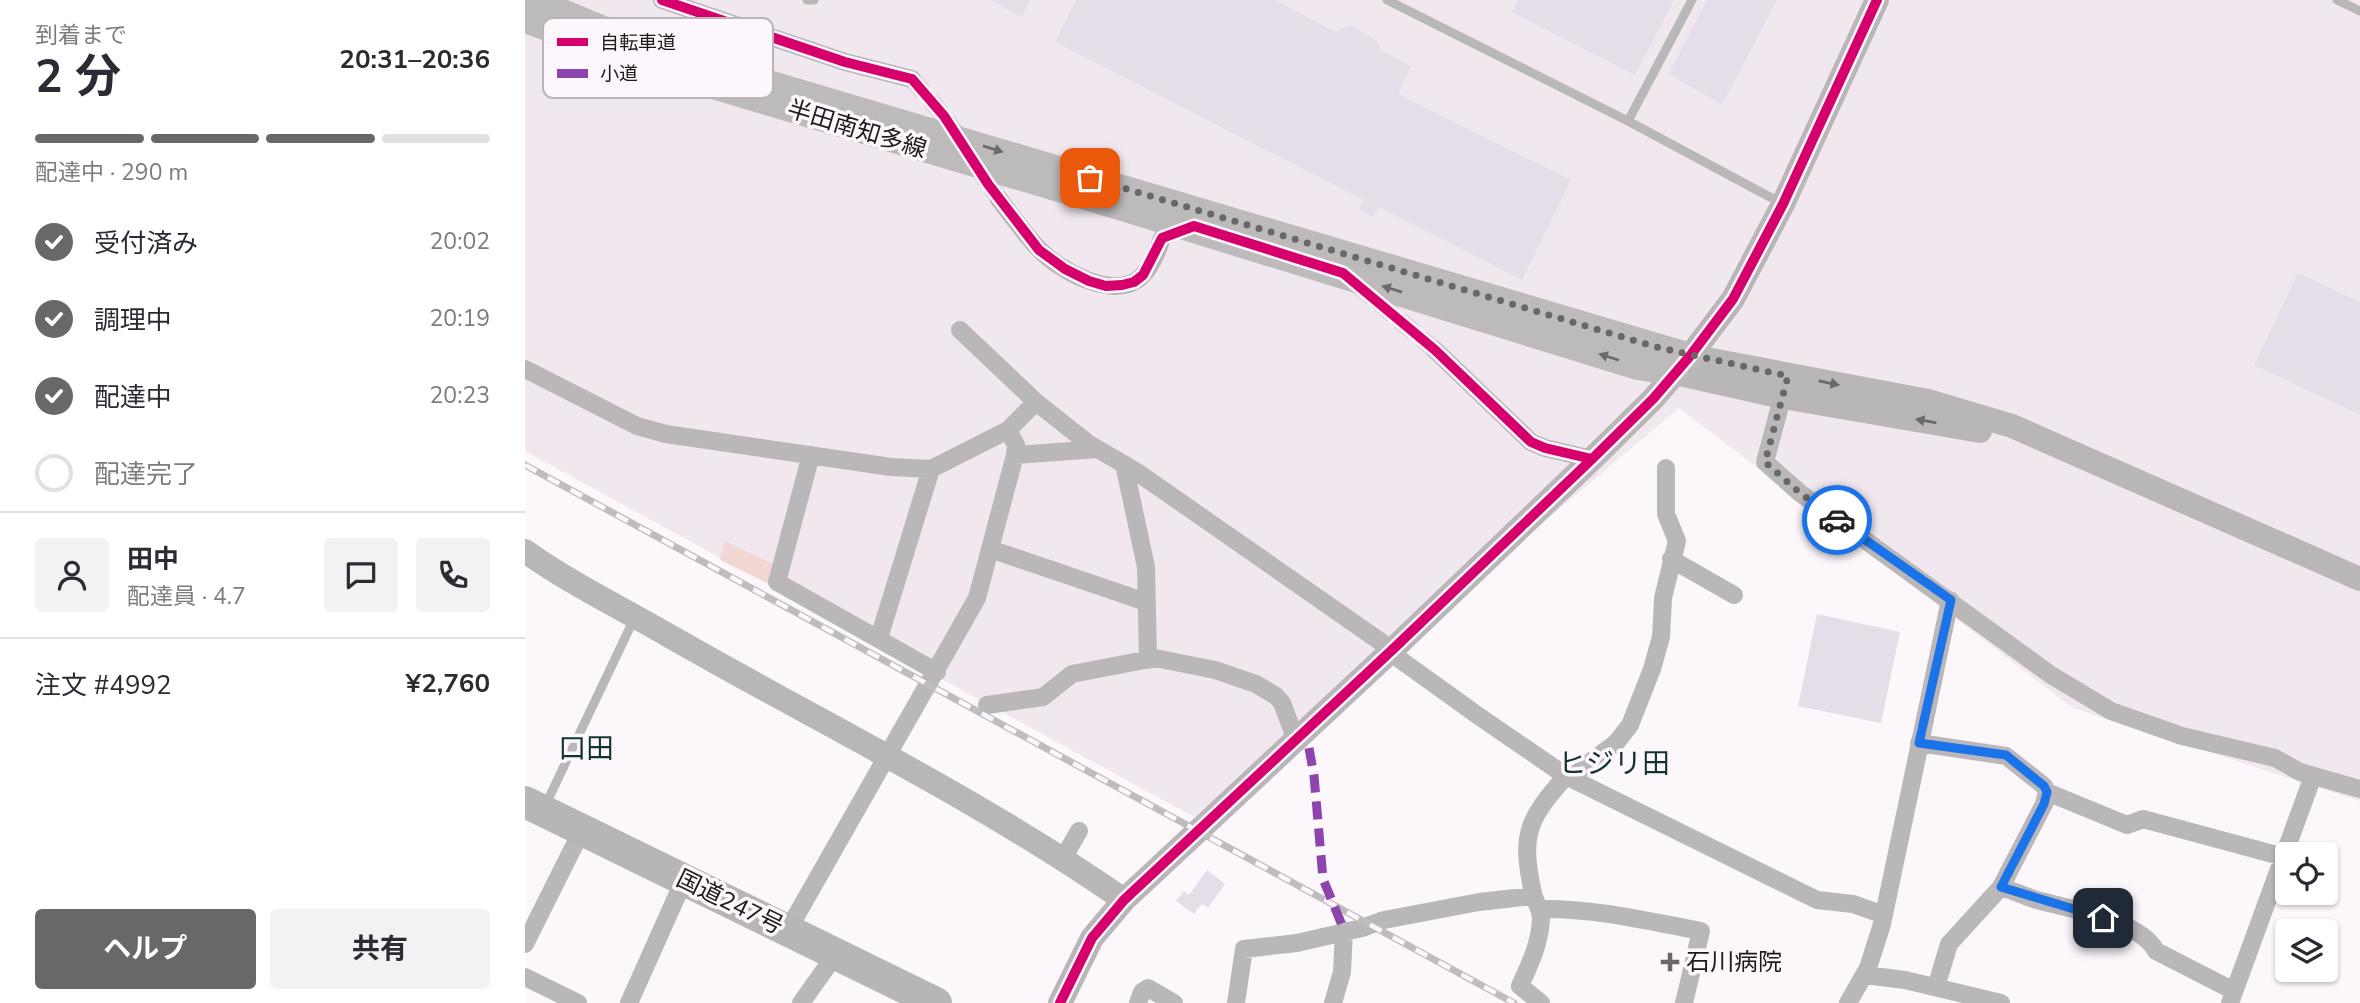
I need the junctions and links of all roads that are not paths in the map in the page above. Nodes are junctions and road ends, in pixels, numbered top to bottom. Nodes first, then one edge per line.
1 (533, 0) edge
2 (662, 0) edge
3 (807, 0) edge
4 (814, 0) edge
5 (1387, 0) edge
6 (1692, 0) edge
7 (1877, 0) edge
8 (2337, 0) edge
9 (2360, 11) edge
10 (577, 18) edge
11 (715, 18) edge
12 (525, 20) edge
13 (543, 27) edge
14 (773, 38) edge
15 (912, 79) tunnel mouth
16 (773, 86) edge
17 (753, 98) edge
18 (1628, 121) junction
19 (999, 199) tunnel mouth
20 (1783, 204) junction
21 (1163, 238) dead end
22 (960, 330) dead end
23 (1435, 349) tunnel mouth
24 (1682, 364) junction
25 (525, 369) edge
26 (1785, 386) junction
27 (1036, 402) junction
28 (1008, 430) junction
29 (1098, 449) junction
30 (811, 455) junction
31 (1015, 455) junction
32 (1592, 459) junction
33 (1124, 464) junction
34 (1666, 468) dead end
35 (931, 469) junction
36 (990, 549) junction
37 (525, 551) edge
38 (1671, 559) junction
39 (2360, 579) edge
40 (1734, 595) dead end
41 (1951, 600) junction
42 (1146, 602) junction
43 (636, 617) junction
44 (879, 638) junction
45 (1391, 651) junction
46 (1148, 660) junction
47 (937, 672) junction
48 (987, 705) dead end
49 (1296, 740) junction
50 (1919, 743) junction
51 (888, 756) junction
52 (2313, 776) junction
53 (1569, 777) junction
54 (2360, 789) edge
55 (2047, 792) junction
56 (534, 806) edge
57 (582, 830) junction
58 (1079, 831) dead end
59 (2289, 842) edge
60 (2275, 855) edge
61 (1062, 860) junction
62 (684, 880) junction
63 (2275, 881) edge
64 (2001, 887) junction
65 (1124, 900) junction
66 (1537, 902) junction
67 (1884, 915) junction
68 (789, 930) junction
69 (1344, 930) junction
70 (525, 944) edge
71 (836, 954) junction
72 (1865, 975) junction
73 (525, 977) edge
74 (1935, 987) junction
75 (2232, 997) edge
76 (578, 1003) edge
77 (629, 1003) edge
78 (801, 1003) edge
79 (936, 1003) edge
80 (1061, 1003) edge
81 (1139, 1003) edge
82 (1174, 1003) edge
83 (1236, 1003) edge
84 (1333, 1003) edge
85 (1541, 1003) edge
86 (1684, 1003) edge
87 (1848, 1003) edge
88 (2001, 1003) edge

1 -> 10 main road, 半田南知多線
2 - 11 street
3 - 4 lane
5 - 18 lane
6 - 18 lane
7 - 20 street
8 - 9 lane
13 -> 12 main road, 半田南知多線
14 - 15 street
16 -> 24 main road, 半田南知多線
24 -> 17 main road, 半田南知多線
18 - 20 lane
19 - 21 street
20 - 24 street
22 - 27 street
23 - 32 street
24 - 26 street
24 - 32 street
25 - 30 street
26 - 39 street
26 - 41 street
27 - 28 street
27 - 29 street
28 - 31 street
28 - 35 street
29 - 31 street
29 - 33 street
30 - 35 street
30 - 44 street
31 - 36 street
32 - 45 street
33 - 42 street
33 - 45 street
34 - 38 street
35 - 44 street
36 - 42 street
36 - 47 street
37 - 43 street
38 - 40 street
38 - 53 street
41 - 50 street
41 - 52 street
42 - 46 street
43 - 51 street
43 - 56 lane
44 - 47 street
45 - 49 street
45 - 53 street
46 - 48 street
46 - 49 street
47 - 51 street
49 - 65 street
50 - 55 street
50 - 67 street
51 - 61 street
51 - 68 street
52 - 54 street
52 - 59 street
53 - 66 street
53 - 67 street
55 - 60 street
55 - 64 street
56 - 57 highway, 国道247号
57 - 62 highway, 国道247号
57 - 70 street
58 - 61 street
61 - 65 street
62 - 68 highway, 国道247号
62 - 77 street
63 - 75 street
64 - 74 street
64 - 75 street
65 - 80 street
66 - 69 street
66 - 85 street
66 - 86 street
67 - 72 street
68 - 71 highway, 国道247号
69 - 83 street
69 - 84 street
71 - 78 street
71 - 79 highway, 国道247号
72 - 74 street
72 - 87 street
73 - 76 street
74 - 88 street
81 - 82 street

